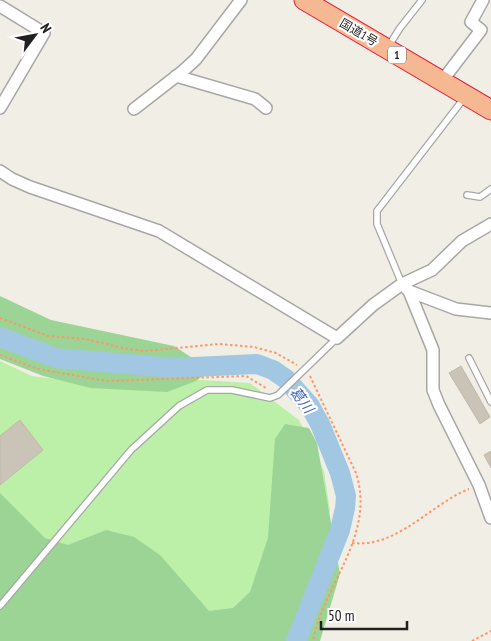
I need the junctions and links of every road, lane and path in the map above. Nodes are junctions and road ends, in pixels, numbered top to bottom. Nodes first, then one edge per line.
1 (241, 0) edge
2 (304, 0) edge
3 (422, 0) edge
4 (483, 0) edge
5 (0, 6) edge
6 (387, 49) junction
7 (176, 76) junction
8 (442, 81) junction
9 (466, 96) junction
10 (0, 108) edge
11 (266, 108) dead end
12 (134, 109) dead end
13 (491, 110) edge
14 (0, 171) edge
15 (491, 189) edge
16 (467, 195) dead end
17 (491, 224) edge
18 (406, 288) junction
19 (491, 313) edge
20 (0, 318) edge
21 (337, 338) junction
22 (0, 355) edge
23 (469, 358) dead end
24 (304, 370) junction
25 (278, 395) junction
26 (491, 402) edge
27 (478, 485) junction
28 (491, 518) edge
29 (352, 543) junction
30 (0, 606) edge
31 (491, 631) edge
32 (313, 641) edge
33 (472, 641) edge

1 - 7 street
2 - 6 highway, 国道1号 / 1
3 - 6 lane
4 - 8 street
5 - 10 street
6 - 8 highway, 国道1号 / 1
7 - 11 street
7 - 12 street
8 - 9 highway, 国道1号 / 1
9 - 13 highway, 国道1号 / 1
9 - 18 lane
14 - 21 street
15 - 16 lane
17 - 18 street
18 - 19 street
18 - 21 street
18 - 27 street
20 - 24 path
21 - 24 lane
22 - 25 path
23 - 26 lane
24 - 25 lane
24 - 29 path
25 - 30 lane
27 - 28 street
27 - 29 path
29 - 32 path
31 - 33 path

